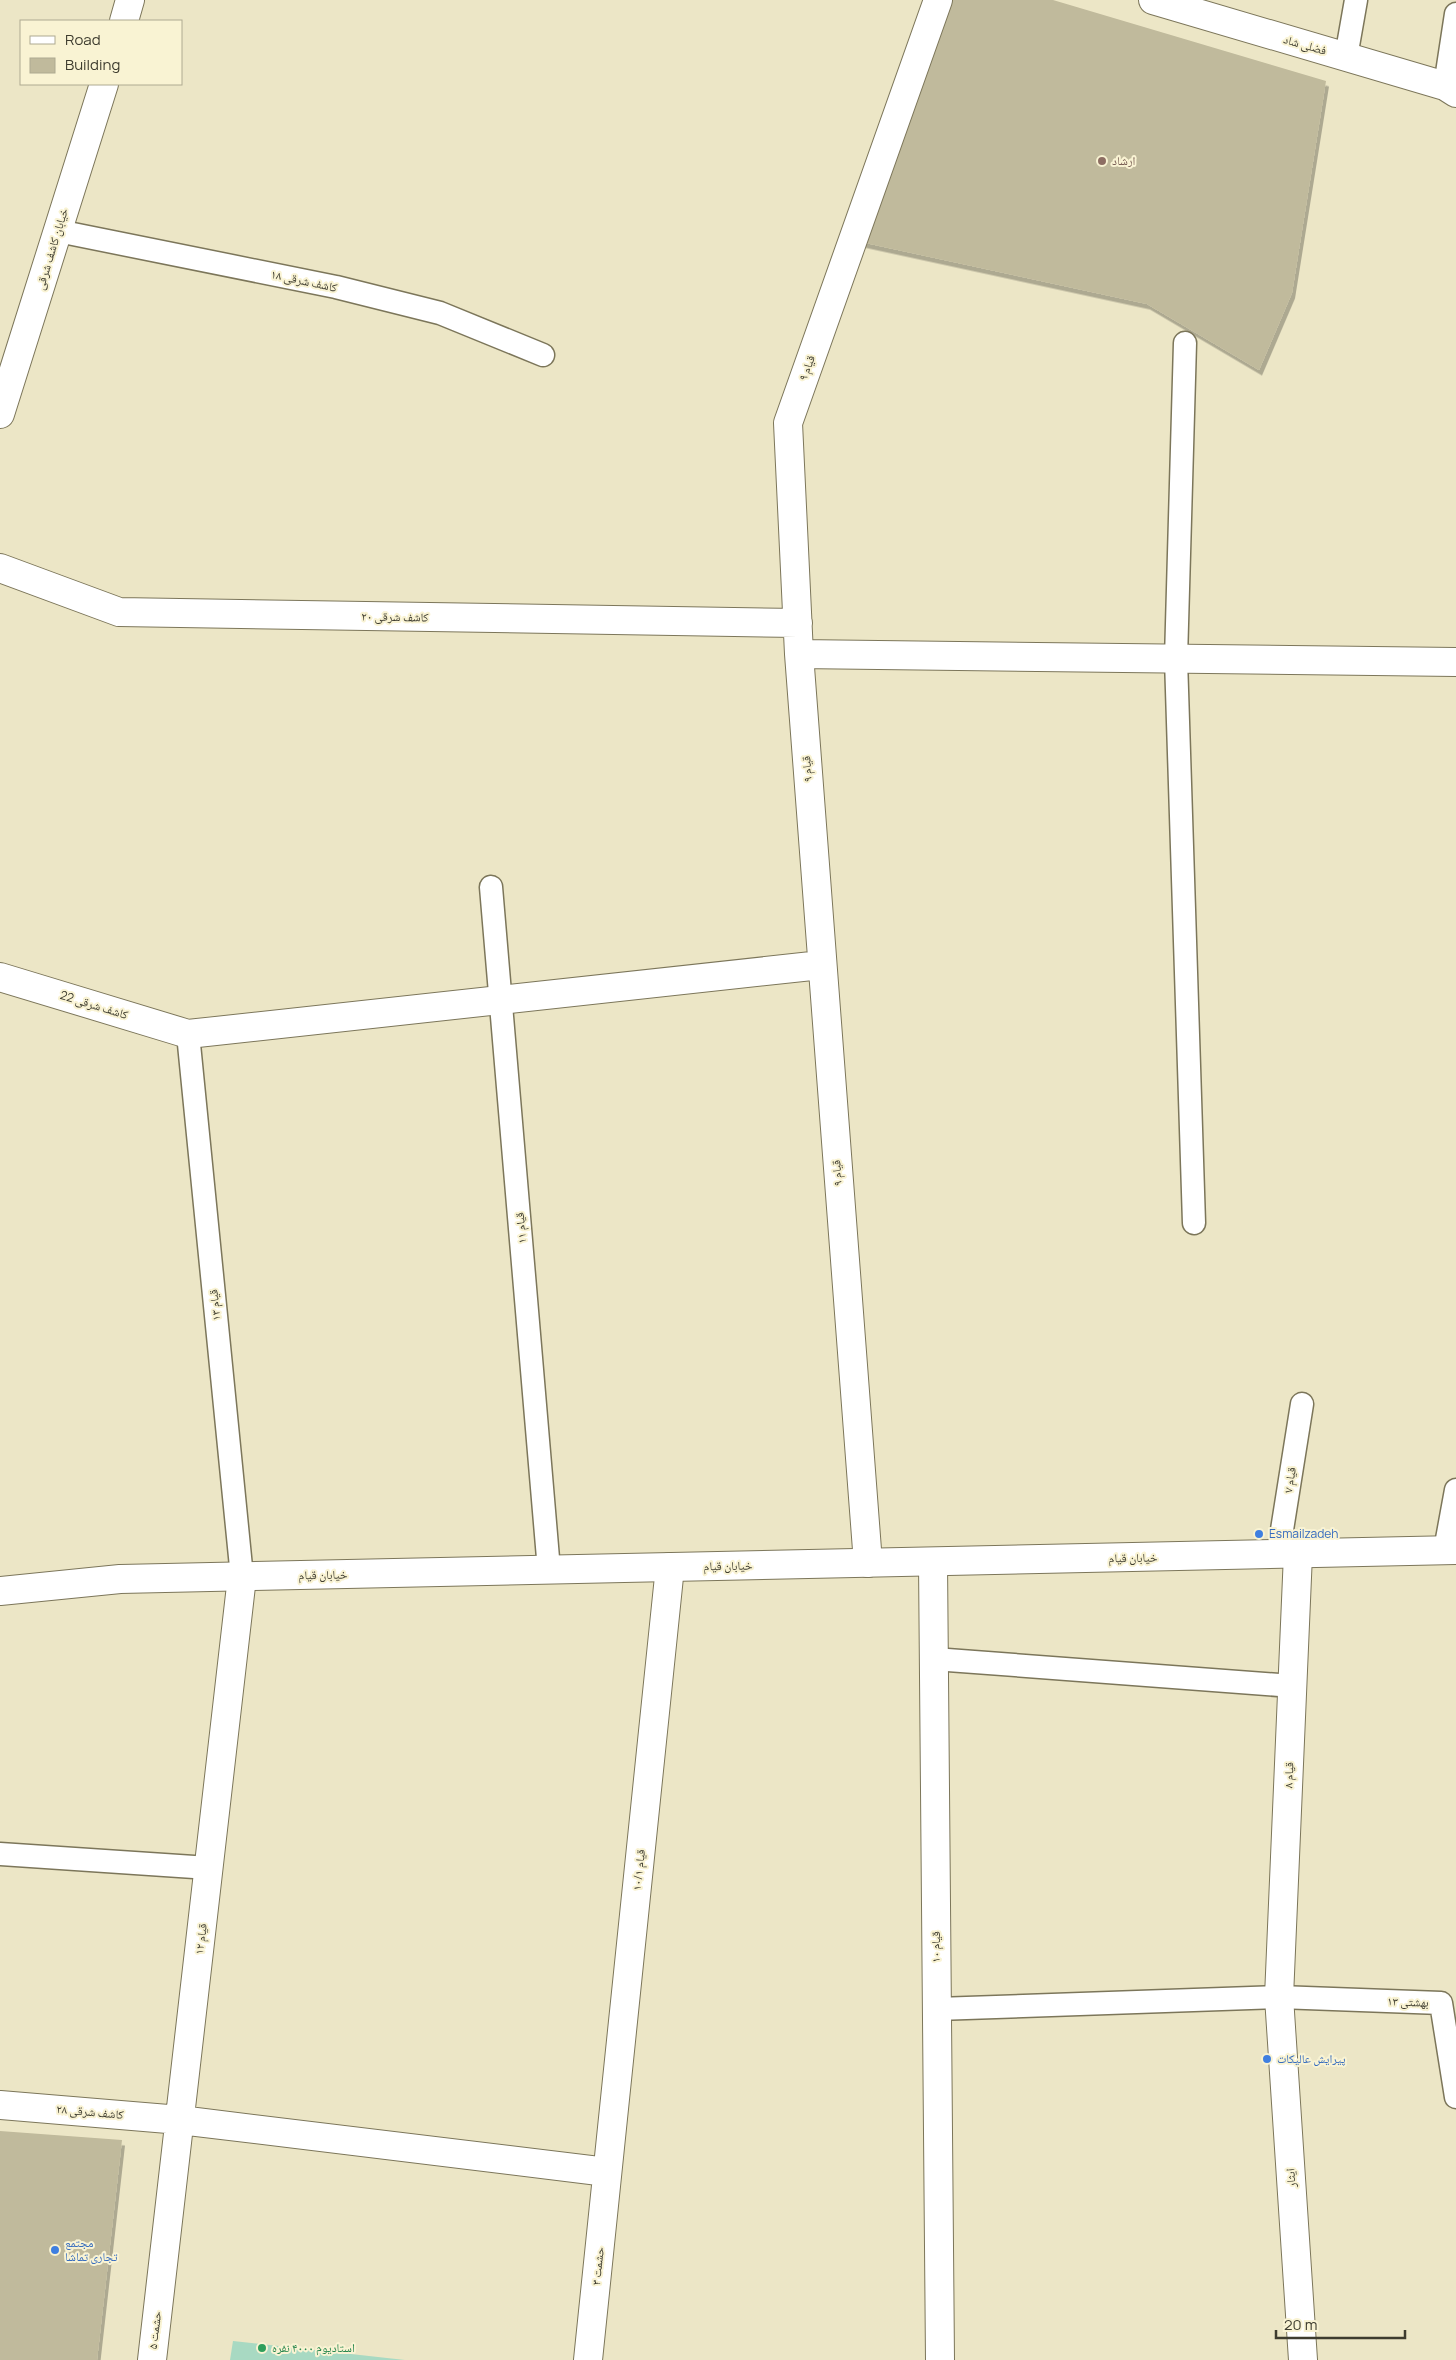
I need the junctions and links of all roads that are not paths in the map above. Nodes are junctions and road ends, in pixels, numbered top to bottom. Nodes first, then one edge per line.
1 (130, 0) edge
2 (938, 0) edge
3 (1153, 0) edge
4 (1356, 0) edge
5 (1456, 14) edge
6 (124, 20) edge
7 (1346, 57) junction
8 (104, 85) edge
9 (1450, 89) edge
10 (58, 231) junction
11 (1185, 343) dead end
12 (543, 354) dead end
13 (0, 414) edge
14 (0, 568) edge
15 (798, 623) junction
16 (799, 654) junction
17 (1176, 659) junction
18 (1456, 662) edge
19 (491, 887) dead end
20 (821, 965) junction
21 (0, 977) edge
22 (502, 1000) junction
23 (188, 1034) junction
24 (1194, 1223) dead end
25 (1302, 1404) dead end
26 (1456, 1490) edge
27 (1450, 1550) edge
28 (1288, 1554) junction
29 (933, 1562) junction
30 (868, 1563) junction
31 (670, 1567) junction
32 (549, 1570) junction
33 (242, 1577) junction
34 (0, 1592) edge
35 (934, 1659) junction
36 (1292, 1686) junction
37 (0, 1854) edge
38 (209, 1868) junction
39 (1279, 1997) junction
40 (937, 2009) junction
41 (1456, 2097) edge
42 (0, 2104) edge
43 (180, 2120) junction
44 (607, 2172) junction
45 (159, 2301) joint
46 (152, 2360) edge
47 (588, 2360) edge
48 (940, 2360) edge
49 (1304, 2360) edge

1 - 6 street
2 - 15 street, قیام ۹
3 - 7 street, فضلی شاد
4 - 7 lane
5 - 9 lane
7 - 9 street, فضلی شاد
8 - 10 street, خیابان کاشف شرقی
10 - 12 lane, کاشف شرقی ۱۸
10 - 13 street, خیابان کاشف شرقی
11 - 17 lane
14 - 15 street, کاشف شرقی ۲۰
15 - 16 street, قیام ۹
16 - 17 street
16 - 20 street, قیام ۹
17 - 18 street
17 - 24 lane
19 - 22 lane, قیام ۱۱
20 - 22 street
20 - 30 street, قیام ۹
21 - 23 street, کاشف شرقی 22
22 - 23 street
22 - 32 lane, قیام ۱۱
23 - 33 lane, قیام ۱۳
25 - 28 lane, قیام ۷
26 - 27 lane
27 - 28 street, خیابان قیام
28 - 29 street, خیابان قیام
28 - 36 street, قیام ۸
29 - 30 street, خیابان قیام
29 - 35 street, قیام ۱۰
30 - 31 street, خیابان قیام
31 - 32 street, خیابان قیام
31 - 44 street, قیام ۱۰/۱
32 - 33 street, خیابان قیام
33 - 34 street, خیابان قیام
33 - 38 street, قیام ۱۲
35 - 36 lane
35 - 40 street, قیام ۱۰
36 - 39 street, قیام ۸
37 - 38 lane
38 - 43 street, قیام ۱۲
39 - 40 lane
39 - 41 lane, بهشتی ۱۳
39 - 49 street, ایثار
40 - 48 street, قیام ۱۰
42 - 43 street, کاشف شرقی ۲۸
43 - 44 street, کاشف شرقی ۲۸
43 - 45 street, قیام ۱۲
44 - 47 street, حشمت ۳
45 - 46 street, حشمت ۵

